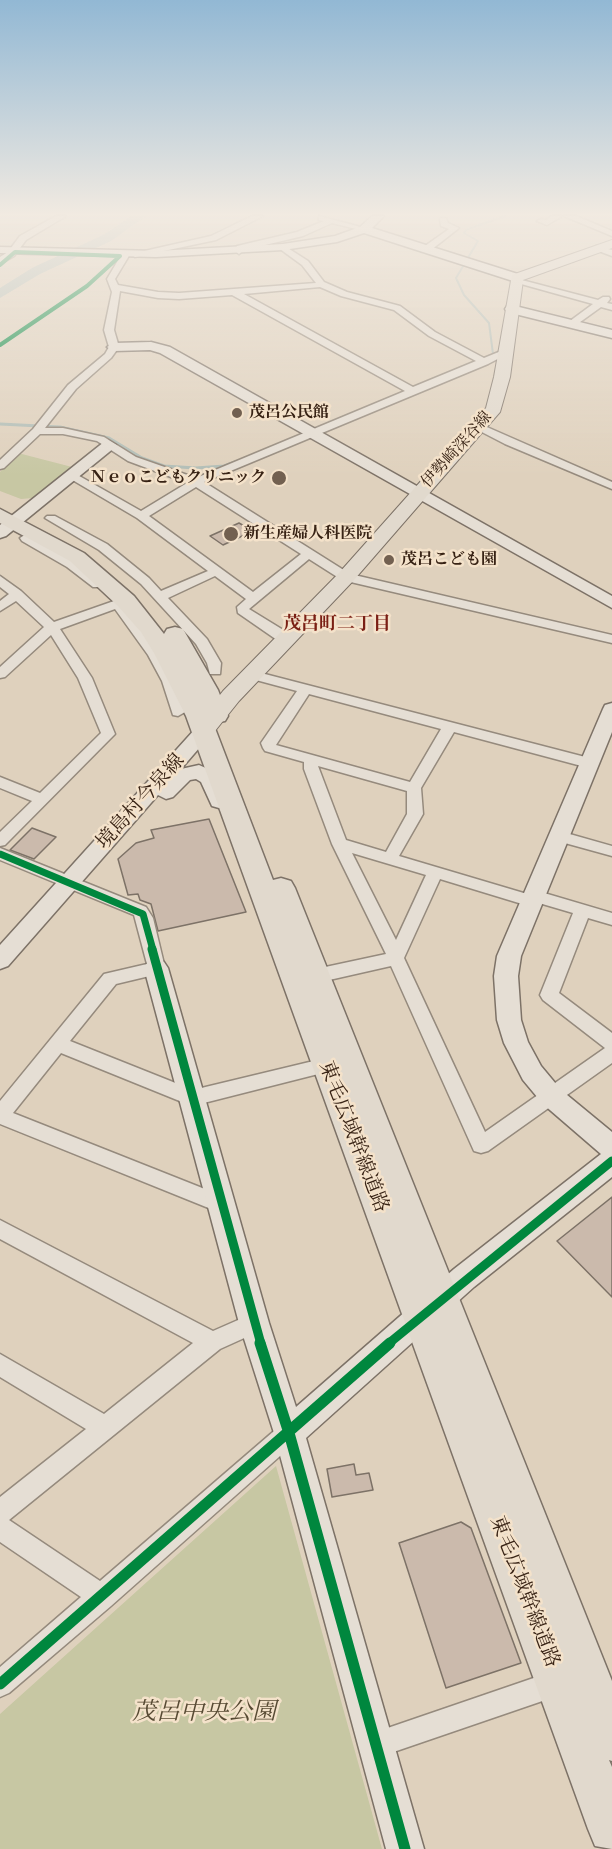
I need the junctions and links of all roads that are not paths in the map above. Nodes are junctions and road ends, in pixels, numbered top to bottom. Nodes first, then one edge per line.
1 (113, 302) edge
2 (253, 302) edge
3 (381, 302) edge
4 (513, 302) edge
5 (600, 303) joint
6 (612, 307) edge
7 (512, 309) junction
8 (573, 323) junction
9 (612, 334) edge
10 (114, 347) junction
11 (506, 352) junction
12 (485, 362) junction
13 (413, 391) junction
14 (480, 427) junction
15 (39, 428) junction
16 (313, 433) junction
17 (109, 445) junction
18 (0, 466) edge
19 (69, 475) junction
20 (196, 482) junction
21 (612, 486) edge
22 (419, 493) junction
23 (141, 516) junction
24 (10, 521) edge
25 (55, 525) junction
26 (308, 554) junction
27 (217, 571) junction
28 (94, 575) junction
29 (346, 577) junction
30 (0, 580) edge
31 (18, 594) junction
32 (161, 596) junction
33 (253, 598) junction
34 (612, 603) edge
35 (118, 604) junction
36 (0, 607) edge
37 (174, 621) junction
38 (52, 627) junction
39 (288, 639) junction
40 (612, 639) edge
41 (214, 671) dead end
42 (0, 674) edge
43 (261, 676) junction
44 (176, 684) junction
45 (306, 688) junction
46 (612, 709) edge
47 (205, 725) junction
48 (450, 726) junction
49 (311, 760) junction
50 (589, 763) junction
51 (0, 782) edge
52 (414, 788) junction
53 (42, 799) junction
54 (148, 810) junction
55 (241, 834) junction
56 (559, 836) junction
57 (0, 841) edge
58 (340, 844) junction
59 (612, 851) edge
60 (0, 854) edge
61 (390, 858) junction
62 (435, 872) junction
63 (75, 878) junction
64 (533, 899) junction
65 (582, 910) junction
66 (612, 919) edge
67 (396, 958) junction
68 (0, 960) edge
69 (156, 968) junction
70 (316, 976) junction
71 (612, 1043) edge
72 (58, 1044) junction
73 (612, 1053) edge
74 (326, 1065) junction
75 (552, 1097) junction
76 (192, 1098) junction
77 (0, 1115) edge
78 (612, 1148) edge
79 (612, 1161) edge
80 (223, 1205) junction
81 (0, 1229) edge
82 (431, 1307) junction
83 (254, 1323) junction
84 (212, 1342) junction
85 (0, 1365) edge
86 (104, 1427) junction
87 (289, 1433) junction
88 (0, 1512) edge
89 (0, 1527) edge
90 (102, 1597) junction
91 (558, 1683) junction
92 (0, 1684) edge
93 (612, 1738) edge
94 (376, 1745) junction
95 (612, 1829) edge
96 (405, 1849) edge

1 - 10 street
2 - 13 street
3 - 12 street
4 - 7 main road, 伊勢崎深谷線
5 - 6 street
5 - 8 street
7 - 8 street
7 - 11 main road, 伊勢崎深谷線
8 - 9 street
10 - 15 street
10 - 16 street
11 - 12 street
11 - 14 main road, 伊勢崎深谷線
12 - 13 street
13 - 16 street
14 - 21 street
14 - 22 main road, 伊勢崎深谷線
15 - 17 street
15 - 18 street
16 - 20 street
16 - 22 street
17 - 19 street
17 - 20 street
19 - 23 street
19 - 24 street
20 - 23 street
20 - 26 street
22 - 29 main road, 伊勢崎深谷線
22 - 34 street
23 - 27 street
24 - 25 highway, 東毛広域幹線道路
24 - 28 highway, 東毛広域幹線道路
25 - 32 street
25 - 37 highway, 東毛広域幹線道路
26 - 29 street
26 - 33 street
27 - 32 street
27 - 33 street
28 - 35 street
28 - 44 highway, 東毛広域幹線道路
29 - 39 main road, 伊勢崎深谷線
29 - 40 street
30 - 31 street
31 - 36 street
31 - 38 street
32 - 37 street
33 - 39 street
35 - 38 street
35 - 44 street
37 - 41 street
37 - 47 highway, 東毛広域幹線道路
38 - 42 street
38 - 53 street
39 - 43 main road, 伊勢崎深谷線
39 - 47 main road, 伊勢崎深谷線
43 - 45 street
43 - 47 main road, 伊勢崎深谷線
44 - 47 street
44 - 47 highway, 東毛広域幹線道路
45 - 48 street
45 - 49 street
46 - 50 street
47 - 54 street, 境島村今泉線
47 - 55 highway, 東毛広域幹線道路
47 - 63 street, 境島村今泉線
47 - 70 highway, 東毛広域幹線道路
48 - 50 street
48 - 52 street
49 - 52 street
49 - 58 street
50 - 56 street
51 - 53 street
52 - 61 street
53 - 57 street
54 - 55 street
54 - 63 street, 境島村今泉線
55 - 74 highway, 東毛広域幹線道路
56 - 59 street
56 - 64 street
58 - 61 street
58 - 67 street
60 - 63 street
61 - 62 street
62 - 64 street
62 - 67 street
63 - 68 street, 境島村今泉線
63 - 69 street
64 - 65 street
64 - 75 street
65 - 66 street
65 - 71 street
67 - 70 street
67 - 75 street
69 - 72 street
69 - 76 street
70 - 82 highway, 東毛広域幹線道路
72 - 76 street
72 - 77 street
73 - 75 street
74 - 76 street
74 - 82 highway, 東毛広域幹線道路
75 - 78 street
76 - 80 street
77 - 80 street
79 - 82 street
80 - 83 street
81 - 84 street
82 - 87 street
82 - 91 highway, 東毛広域幹線道路
82 - 93 highway, 東毛広域幹線道路
83 - 84 street
83 - 87 street
84 - 86 street
85 - 86 street
86 - 88 street
87 - 90 street
87 - 94 street
89 - 90 street
90 - 92 street
91 - 94 street
91 - 95 highway, 東毛広域幹線道路
94 - 96 street

